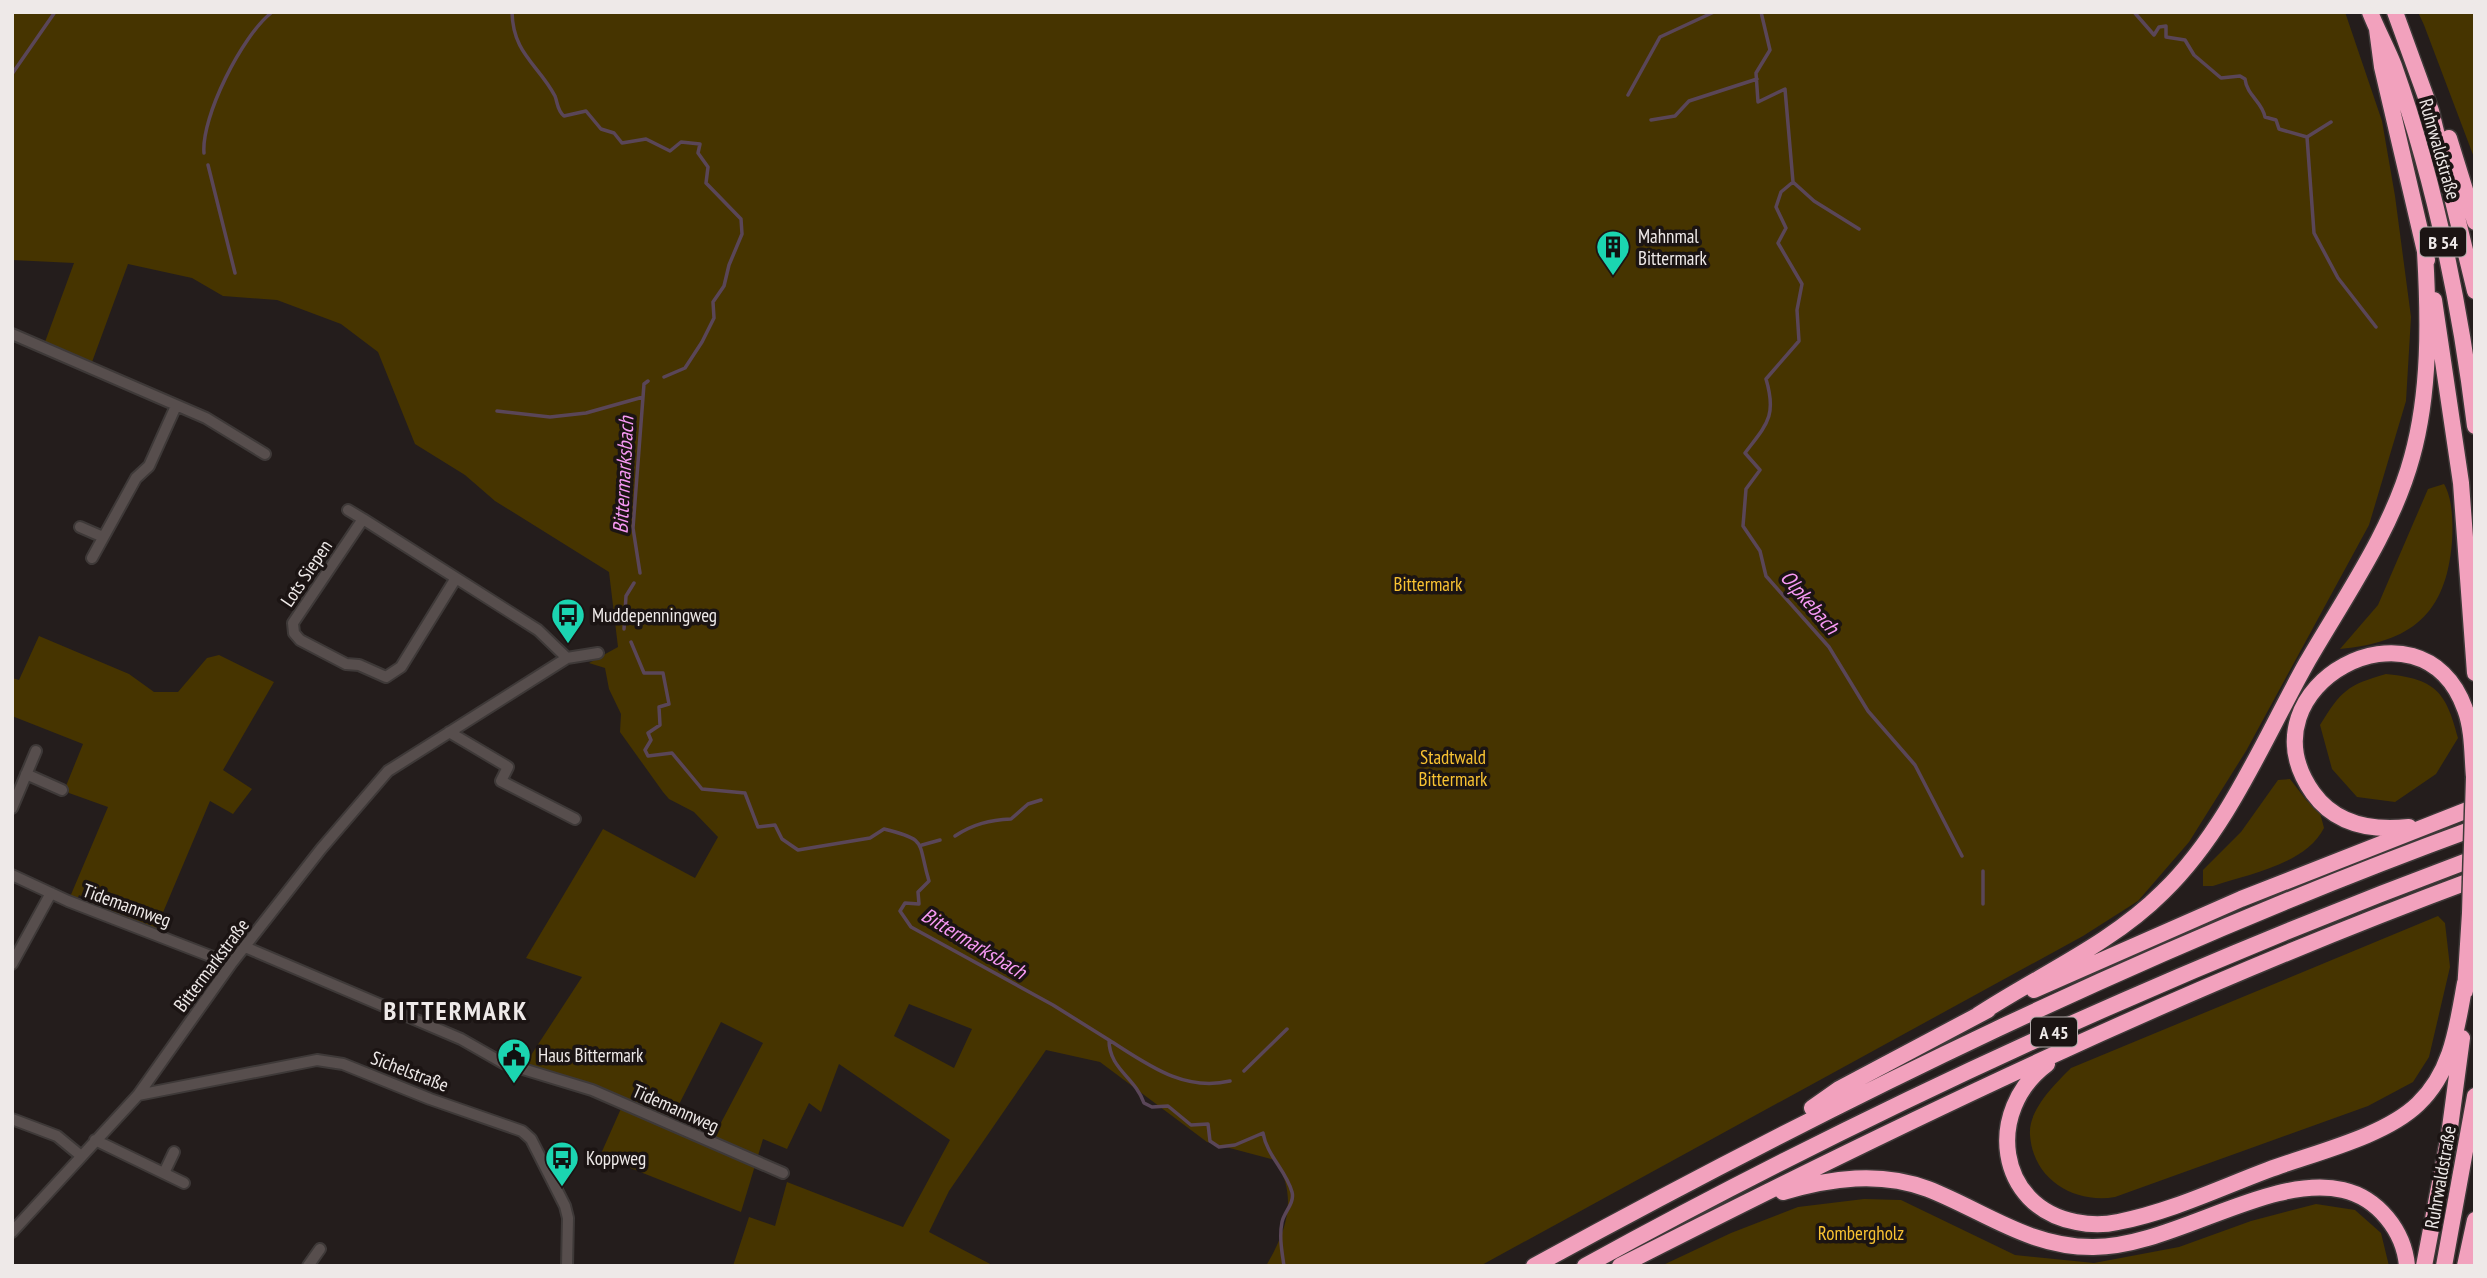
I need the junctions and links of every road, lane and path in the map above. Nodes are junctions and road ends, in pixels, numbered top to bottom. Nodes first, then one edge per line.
1 (2370, 12) edge
2 (2396, 12) edge
3 (2377, 29) junction
4 (2475, 222) edge
5 (2425, 252) junction
6 (2475, 291) edge
7 (12, 335) edge
8 (176, 405) junction
9 (2475, 425) edge
10 (265, 454) dead end
11 (348, 510) dead end
12 (362, 519) junction
13 (80, 527) dead end
14 (103, 537) junction
15 (92, 558) dead end
16 (456, 578) junction
17 (598, 653) dead end
18 (568, 658) junction
19 (2475, 673) edge
20 (449, 732) junction
21 (36, 751) dead end
22 (2475, 762) edge
23 (26, 774) junction
24 (2474, 777) edge
25 (62, 790) dead end
26 (2475, 807) edge
27 (12, 808) edge
28 (575, 819) dead end
29 (2442, 820) junction
30 (2475, 828) edge
31 (2475, 858) edge
32 (12, 875) edge
33 (2475, 879) edge
34 (51, 893) junction
35 (245, 947) junction
36 (12, 964) edge
37 (231, 964) junction
38 (2465, 983) junction
39 (1978, 1015) junction
40 (2080, 1041) junction
41 (138, 1094) junction
42 (2475, 1096) edge
43 (12, 1119) edge
44 (1776, 1135) junction
45 (95, 1140) junction
46 (174, 1152) dead end
47 (80, 1156) junction
48 (164, 1173) junction
49 (783, 1173) dead end
50 (184, 1183) dead end
51 (1734, 1209) junction
52 (2475, 1220) edge
53 (12, 1232) edge
54 (320, 1249) dead end
55 (308, 1266) edge
56 (566, 1266) edge
57 (1534, 1266) edge
58 (1586, 1266) edge
59 (1620, 1266) edge
60 (2407, 1266) edge
61 (2424, 1266) edge
62 (2444, 1266) edge
63 (2465, 1266) edge

1 - 3 highway, Ruhrwaldstraße / B 54
2 - 4 highway
2 - 6 highway, B 54
3 - 5 highway
3 - 9 highway, Ruhrwaldstraße / B 54
5 - 19 highway
5 - 39 highway
7 - 8 street
8 - 10 street
8 - 14 street
11 - 12 street
12 - 16 street
12 - 16 street, Lots Siepen
13 - 14 street
14 - 15 street
16 - 18 street
17 - 18 street, Bittermarkstraße
18 - 20 street, Bittermarkstraße
20 - 28 street
20 - 35 street, Bittermarkstraße
21 - 23 street
22 - 24 highway
23 - 25 street
23 - 27 street
24 - 29 highway
24 - 38 highway, bridge
26 - 29 highway
29 - 39 highway
30 - 44 highway, A 45
31 - 58 highway, A 45
32 - 34 street, Tidemannweg
33 - 40 highway
34 - 36 street
34 - 37 street, Tidemannweg
35 - 37 street, Bittermarkstraße
35 - 49 street, Tidemannweg
37 - 41 street, Bittermarkstraße
38 - 40 highway
38 - 61 highway
39 - 44 highway
40 - 51 highway
41 - 45 street, Bittermarkstraße
41 - 56 street, Sichelstraße
42 - 62 highway, Ruhrwaldstraße
43 - 47 street
44 - 57 highway, A 45
45 - 47 street, Bittermarkstraße
45 - 48 street
46 - 48 street
47 - 53 street, Bittermarkstraße
48 - 50 street
51 - 59 highway
51 - 60 highway
52 - 63 highway
54 - 55 street

